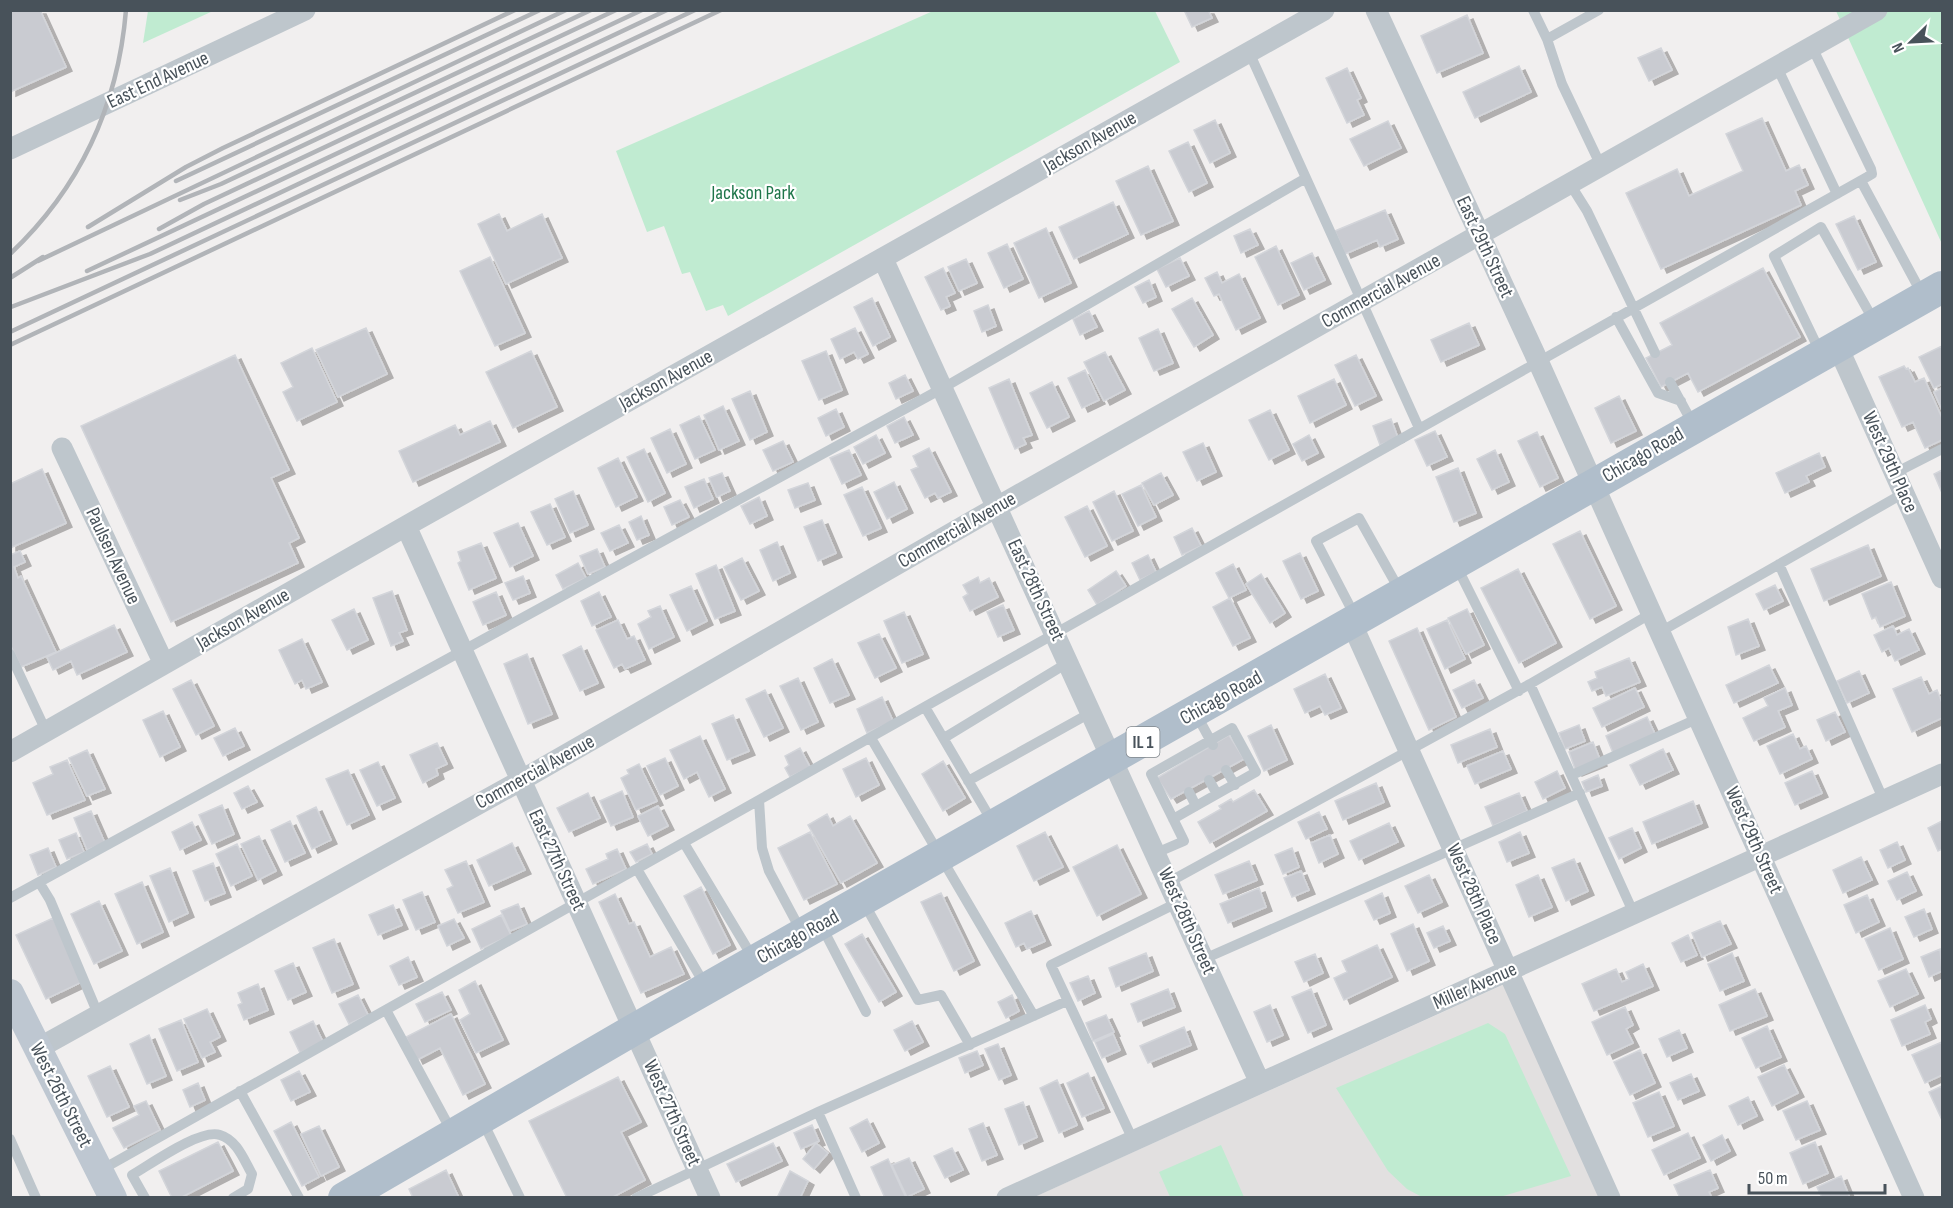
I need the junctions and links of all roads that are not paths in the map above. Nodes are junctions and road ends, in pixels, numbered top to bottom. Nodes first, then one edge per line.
1 (305, 10) edge
2 (1324, 10) edge
3 (1376, 10) edge
4 (1533, 10) edge
5 (1599, 10) edge
6 (1877, 10) edge
7 (1547, 39) junction
8 (1812, 47) junction
9 (1249, 52) junction
10 (1777, 67) junction
11 (10, 149) edge
12 (1601, 166) junction
13 (1306, 178) junction
14 (1861, 181) junction
15 (1570, 184) junction
16 (1837, 194) junction
17 (1479, 236) junction
18 (883, 259) junction
19 (1933, 292) edge
20 (1362, 302) junction
21 (1631, 309) junction
22 (1616, 317) junction
23 (1875, 324) junction
24 (1829, 350) junction
25 (1655, 354) dead end
26 (1538, 361) junction
27 (1671, 382) dead end
28 (943, 388) junction
29 (1688, 413) junction
30 (1419, 428) junction
31 (62, 448) dead end
32 (1942, 449) edge
33 (1895, 473) junction
34 (1593, 483) junction
35 (1904, 493) junction
36 (998, 507) junction
37 (406, 526) junction
38 (1456, 564) junction
39 (1779, 564) junction
40 (1942, 578) edge
41 (1402, 595) junction
42 (1355, 622) junction
43 (1656, 623) junction
44 (1056, 633) junction
45 (462, 650) junction
46 (10, 654) edge
47 (1069, 663) junction
48 (164, 664) junction
49 (1530, 684) junction
50 (1519, 691) junction
51 (925, 707) junction
52 (1092, 712) junction
53 (1195, 713) junction
54 (1699, 718) junction
55 (46, 731) junction
56 (871, 738) junction
57 (944, 738) junction
58 (1212, 743) junction
59 (1409, 751) junction
60 (10, 752) edge
61 (1113, 759) junction
62 (1226, 770) dead end
63 (1942, 774) edge
64 (1572, 775) junction
65 (1209, 780) dead end
66 (520, 781) junction
67 (968, 781) junction
68 (1235, 784) junction
69 (1189, 792) dead end
70 (1580, 793) junction
71 (1217, 794) junction
72 (759, 800) junction
73 (1884, 801) junction
74 (1196, 806) junction
75 (1173, 819) junction
76 (994, 826) junction
77 (684, 843) junction
78 (1454, 851) junction
79 (1156, 853) junction
80 (941, 856) junction
81 (1761, 856) junction
82 (637, 869) junction
83 (39, 882) junction
84 (1169, 882) junction
85 (10, 898) edge
86 (862, 900) junction
87 (1179, 902) junction
88 (577, 903) junction
89 (1634, 914) junction
90 (811, 929) junction
91 (1204, 959) junction
92 (754, 961) junction
93 (1508, 971) junction
94 (707, 988) junction
95 (10, 993) edge
96 (1067, 1001) junction
97 (386, 1010) junction
98 (866, 1012) dead end
99 (98, 1014) junction
100 (1034, 1017) junction
101 (17, 1024) edge
102 (635, 1029) junction
103 (970, 1045) junction
104 (37, 1050) junction
105 (1260, 1083) junction
106 (240, 1091) junction
107 (818, 1112) junction
108 (482, 1118) junction
109 (453, 1134) junction
110 (10, 1139) edge
111 (1133, 1140) junction
112 (697, 1169) junction
113 (116, 1182) edge
114 (381, 1188) edge
115 (250, 1193) edge
116 (36, 1197) edge
117 (145, 1197) edge
118 (233, 1197) edge
119 (299, 1197) edge
120 (344, 1197) edge
121 (520, 1197) edge
122 (636, 1197) edge
123 (710, 1197) edge
124 (856, 1197) edge
125 (1007, 1197) edge
126 (1610, 1197) edge
127 (1914, 1197) edge

1 - 11 street, East End Avenue
2 - 9 street, Jackson Avenue
3 - 17 street, East 29th Street
4 - 7 lane
5 - 7 lane
6 - 8 street, Commercial Avenue
7 - 12 lane
8 - 10 street, Commercial Avenue
8 - 14 lane
9 - 13 lane
9 - 18 street, Jackson Avenue
10 - 12 street, Commercial Avenue
10 - 16 lane
12 - 15 street, Commercial Avenue
13 - 20 lane
13 - 28 lane
14 - 16 lane
14 - 19 lane
15 - 17 street, Commercial Avenue
15 - 21 lane
16 - 21 lane
17 - 20 street, Commercial Avenue
17 - 26 street, East 29th Street
18 - 28 street, East 28th Street
18 - 37 street, Jackson Avenue
19 - 23 main road, Chicago Road / IL 1
20 - 30 lane
20 - 36 street, Commercial Avenue
21 - 22 lane
21 - 25 lane
22 - 26 lane
22 - 29 lane
23 - 24 main road, Chicago Road / IL 1
23 - 24 lane
24 - 29 main road, Chicago Road / IL 1
24 - 33 street, West 29th Place
26 - 30 lane
26 - 34 street, East 29th Street
27 - 29 lane
28 - 36 street, East 28th Street
28 - 45 lane
29 - 34 main road, Chicago Road / IL 1
30 - 44 lane
31 - 48 street, Paulsen Avenue
32 - 33 lane
33 - 35 street, West 29th Place
34 - 38 main road, Chicago Road / IL 1
34 - 43 street, West 29th Street
35 - 39 lane
35 - 40 street, West 29th Place
36 - 44 street, East 28th Street
36 - 66 street, Commercial Avenue
37 - 45 street, East 27th Street
37 - 48 street, Jackson Avenue
38 - 41 main road, Chicago Road / IL 1
38 - 50 lane
39 - 43 lane
39 - 73 lane
41 - 42 main road, Chicago Road / IL 1
41 - 42 lane
42 - 53 main road, Chicago Road / IL 1
42 - 59 street, West 28th Place
43 - 49 lane
43 - 54 street, West 29th Street
44 - 47 street, East 28th Street
44 - 51 lane
45 - 66 street, East 27th Street
45 - 83 lane
46 - 55 lane
47 - 52 street, East 28th Street
47 - 57 lane
48 - 55 street, Jackson Avenue
49 - 50 lane
49 - 64 lane
50 - 59 lane
51 - 56 lane
51 - 57 lane
52 - 61 street, East 28th Street
52 - 67 lane
53 - 58 lane
53 - 61 main road, Chicago Road / IL 1
54 - 64 lane
54 - 81 street, West 29th Street
55 - 60 street, Jackson Avenue
56 - 72 lane
56 - 80 lane
57 - 67 lane
58 - 68 lane
58 - 75 lane
59 - 78 street, West 28th Place
59 - 84 lane
61 - 76 main road, Chicago Road / IL 1
61 - 79 street, West 28th Street
62 - 68 lane
63 - 73 street, Miller Avenue
64 - 70 lane
65 - 71 lane
66 - 88 street, East 27th Street
66 - 99 street, Commercial Avenue
67 - 76 lane
68 - 71 lane
69 - 74 lane
70 - 78 lane
70 - 89 lane
71 - 74 lane
72 - 77 lane
72 - 90 lane
73 - 81 street, Miller Avenue
74 - 75 lane
75 - 79 lane
76 - 80 main road, Chicago Road / IL 1
77 - 82 lane
77 - 92 lane
78 - 91 lane
78 - 93 street, West 28th Place
79 - 84 street, West 28th Street
80 - 86 main road, Chicago Road / IL 1
80 - 100 lane
81 - 89 street, Miller Avenue
81 - 127 street, West 29th Street
82 - 88 lane
82 - 94 lane
83 - 85 lane
83 - 99 lane
84 - 87 street, West 28th Street
86 - 90 main road, Chicago Road / IL 1
86 - 103 lane
87 - 91 street, West 28th Street
87 - 96 lane
88 - 97 lane
88 - 102 street, East 27th Street
89 - 93 street, Miller Avenue
90 - 92 main road, Chicago Road / IL 1
90 - 98 lane
91 - 105 street, West 28th Street
92 - 94 main road, Chicago Road / IL 1
93 - 105 street, Miller Avenue
93 - 126 street, West 28th Place
94 - 102 main road, Chicago Road / IL 1
95 - 101 street, West 26th Street
96 - 100 lane
96 - 111 lane
97 - 106 lane
97 - 109 lane
99 - 104 street, Commercial Avenue
100 - 103 lane
101 - 104 street, West 26th Street
102 - 108 main road, Chicago Road / IL 1
102 - 112 street, West 27th Street
103 - 107 lane
104 - 113 street, West 26th Street
105 - 111 street, Miller Avenue
106 - 113 lane
106 - 119 lane
107 - 112 lane
107 - 124 lane
108 - 109 main road, Chicago Road / IL 1
108 - 121 lane
109 - 114 main road, Chicago Road / IL 1
110 - 116 lane
111 - 125 street, Miller Avenue
112 - 122 lane
112 - 123 street, West 27th Street
113 - 115 lane
113 - 117 lane
114 - 120 main road, Chicago Road / IL 1
115 - 118 lane

